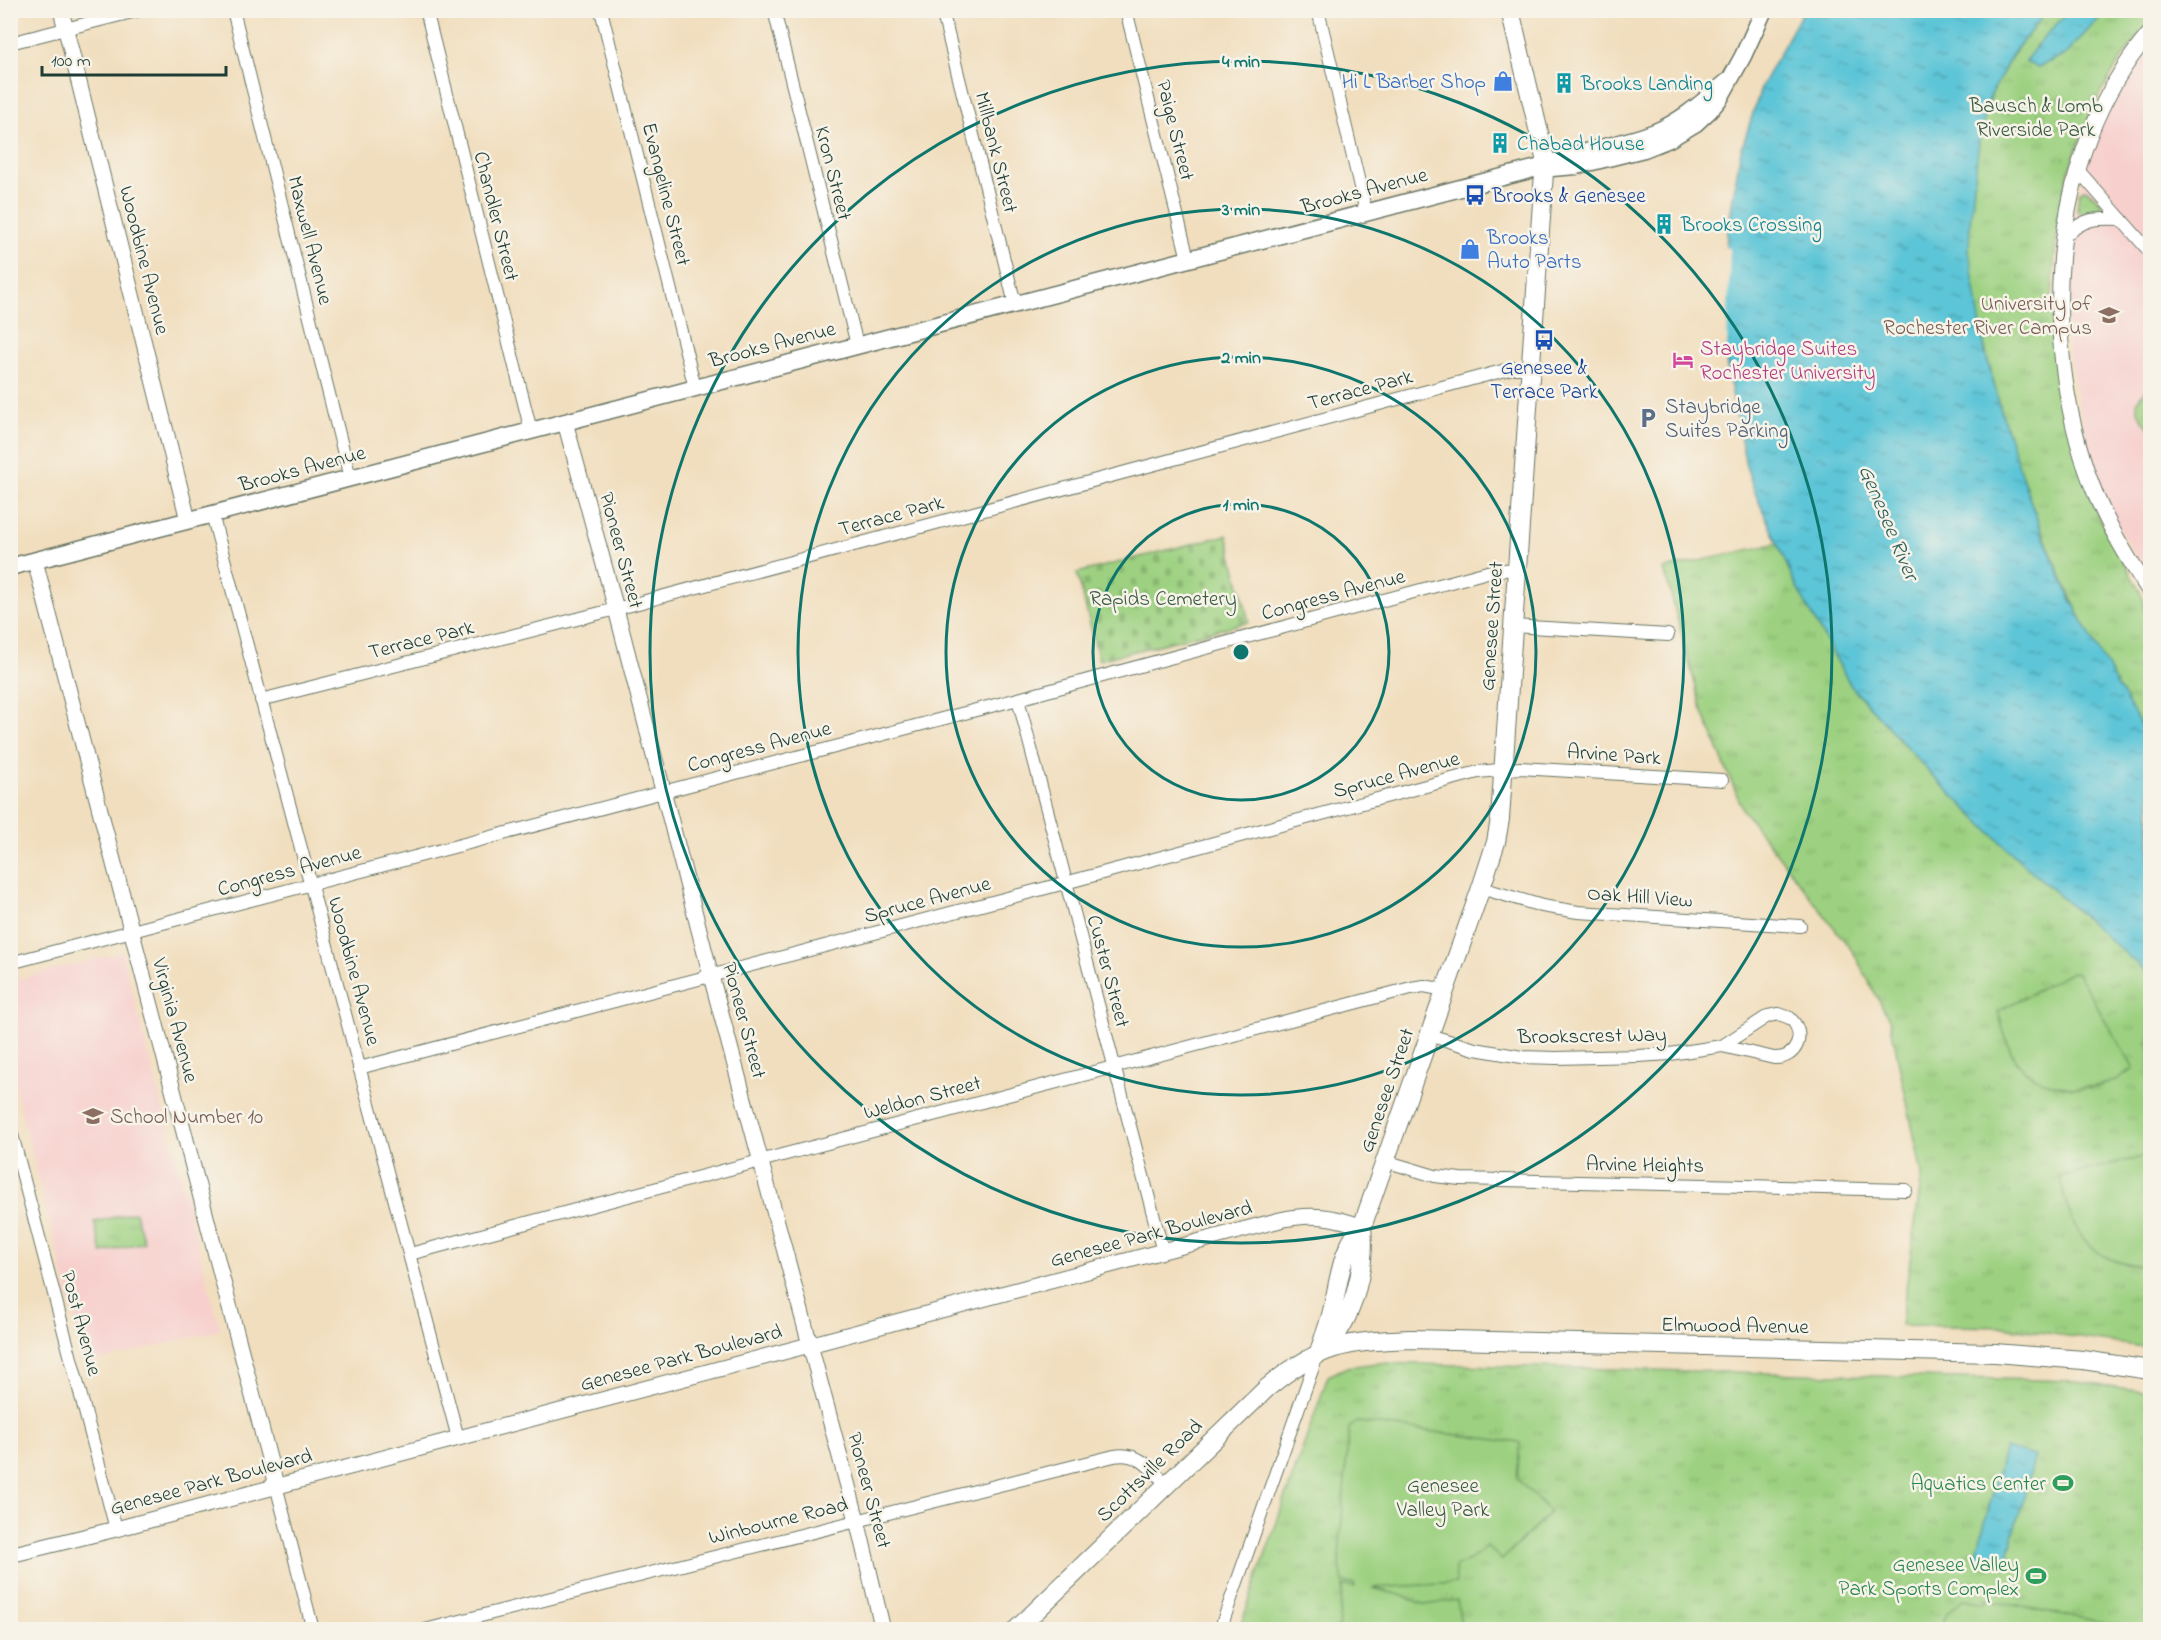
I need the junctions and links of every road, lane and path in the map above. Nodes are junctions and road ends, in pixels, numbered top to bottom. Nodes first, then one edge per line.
1 (61, 10) edge
2 (140, 10) edge
3 (233, 10) edge
4 (426, 10) edge
5 (601, 10) edge
6 (774, 10) edge
7 (942, 10) edge
8 (1126, 10) edge
9 (1318, 10) edge
10 (1510, 10) edge
11 (1764, 10) edge
12 (66, 29) junction
13 (2151, 33) edge
14 (10, 43) edge
15 (1545, 166) junction
16 (2077, 169) junction
17 (1366, 212) junction
18 (2121, 219) junction
19 (2064, 236) junction
20 (2151, 252) edge
21 (1188, 259) junction
22 (1015, 304) junction
23 (857, 345) junction
24 (1530, 368) junction
25 (695, 388) junction
26 (565, 422) junction
27 (531, 431) junction
28 (350, 478) junction
29 (212, 514) junction
30 (188, 520) junction
31 (35, 561) junction
32 (10, 567) edge
33 (1517, 569) junction
34 (2151, 592) edge
35 (616, 609) junction
36 (1513, 626) junction
37 (1668, 635) dead end
38 (1018, 699) junction
39 (261, 700) junction
40 (1504, 768) junction
41 (1722, 780) dead end
42 (663, 791) junction
43 (1065, 883) junction
44 (311, 885) junction
45 (1481, 888) junction
46 (1800, 926) dead end
47 (132, 932) junction
48 (10, 963) edge
49 (711, 976) junction
50 (1445, 990) junction
51 (1429, 1035) junction
52 (1722, 1046) junction
53 (1115, 1067) junction
54 (359, 1068) junction
55 (10, 1127) edge
56 (761, 1160) junction
57 (1385, 1161) junction
58 (1906, 1190) dead end
59 (1362, 1227) junction
60 (1163, 1252) junction
61 (410, 1254) junction
62 (809, 1345) junction
63 (1319, 1352) junction
64 (2151, 1370) edge
65 (458, 1438) junction
66 (1166, 1484) junction
67 (276, 1485) junction
68 (856, 1520) junction
69 (116, 1529) junction
70 (10, 1555) edge
71 (313, 1629) edge
72 (425, 1629) edge
73 (883, 1629) edge
74 (1016, 1629) edge
75 (1220, 1629) edge

1 - 12 street, Woodbine Avenue
2 - 12 street
3 - 28 street, Maxwell Avenue
4 - 27 street, Chandler Street
5 - 25 street, Evangeline Street
6 - 23 street, Kron Street
7 - 22 street, Millbank Street
8 - 21 street, Paige Street
9 - 17 street
10 - 15 main road, Genesee Street
11 - 15 main road, Brooks Avenue
12 - 14 street
12 - 30 street, Woodbine Avenue
13 - 16 street
15 - 17 main road, Brooks Avenue
15 - 24 main road, Genesee Street
16 - 18 street
16 - 19 street
17 - 21 main road, Brooks Avenue
18 - 19 street
18 - 20 street
19 - 34 street
21 - 22 main road, Brooks Avenue
22 - 23 main road, Brooks Avenue
23 - 25 main road, Brooks Avenue
24 - 33 main road, Genesee Street
24 - 35 street, Terrace Park
25 - 26 main road, Brooks Avenue
26 - 27 main road, Brooks Avenue
26 - 35 street, Pioneer Street
27 - 28 main road, Brooks Avenue
28 - 29 main road, Brooks Avenue
29 - 30 main road, Brooks Avenue
29 - 39 street, Woodbine Avenue
30 - 31 main road, Brooks Avenue
31 - 32 main road, Brooks Avenue
31 - 47 street, Virginia Avenue
33 - 36 main road, Genesee Street
33 - 38 street, Congress Avenue
35 - 39 street, Terrace Park
35 - 42 street, Pioneer Street
36 - 37 street
36 - 40 main road, Genesee Street
38 - 42 street, Congress Avenue
38 - 43 street, Custer Street
39 - 44 street, Woodbine Avenue
40 - 41 street, Arvine Park
40 - 43 street, Spruce Avenue
40 - 45 main road, Genesee Street
42 - 44 street, Congress Avenue
42 - 49 street, Pioneer Street
43 - 49 street, Spruce Avenue
43 - 53 street, Custer Street
44 - 47 street, Congress Avenue
44 - 54 street, Woodbine Avenue
45 - 46 street, Oak Hill View
45 - 50 main road, Genesee Street
47 - 48 street, Congress Avenue
47 - 67 street, Virginia Avenue
49 - 54 street, Spruce Avenue
49 - 56 street, Pioneer Street
50 - 51 main road, Genesee Street
50 - 53 street, Weldon Street
51 - 52 street, Brookscrest Way
51 - 57 main road, Genesee Street
52 - 52 street, Brookscrest Way
53 - 56 street, Weldon Street
53 - 60 street, Custer Street
54 - 61 street, Woodbine Avenue
55 - 69 street, Post Avenue
56 - 61 street, Weldon Street
56 - 62 street, Pioneer Street
57 - 58 street, Arvine Heights
57 - 59 main road, Genesee Street
59 - 60 street, Genesee Park Boulevard
59 - 63 main road, Genesee Street
60 - 62 street, Genesee Park Boulevard
61 - 65 street, Woodbine Avenue
62 - 65 street, Genesee Park Boulevard
62 - 68 street, Pioneer Street
63 - 64 main road, Elmwood Avenue
63 - 66 main road, Scottsville Road
63 - 75 street, Genesee Street
65 - 67 street, Genesee Park Boulevard
66 - 68 street, Winbourne Road
66 - 74 main road, Scottsville Road
67 - 69 street, Genesee Park Boulevard
67 - 71 street, Virginia Avenue
68 - 72 street, Winbourne Road
68 - 73 street, Pioneer Street
69 - 70 street, Genesee Park Boulevard

